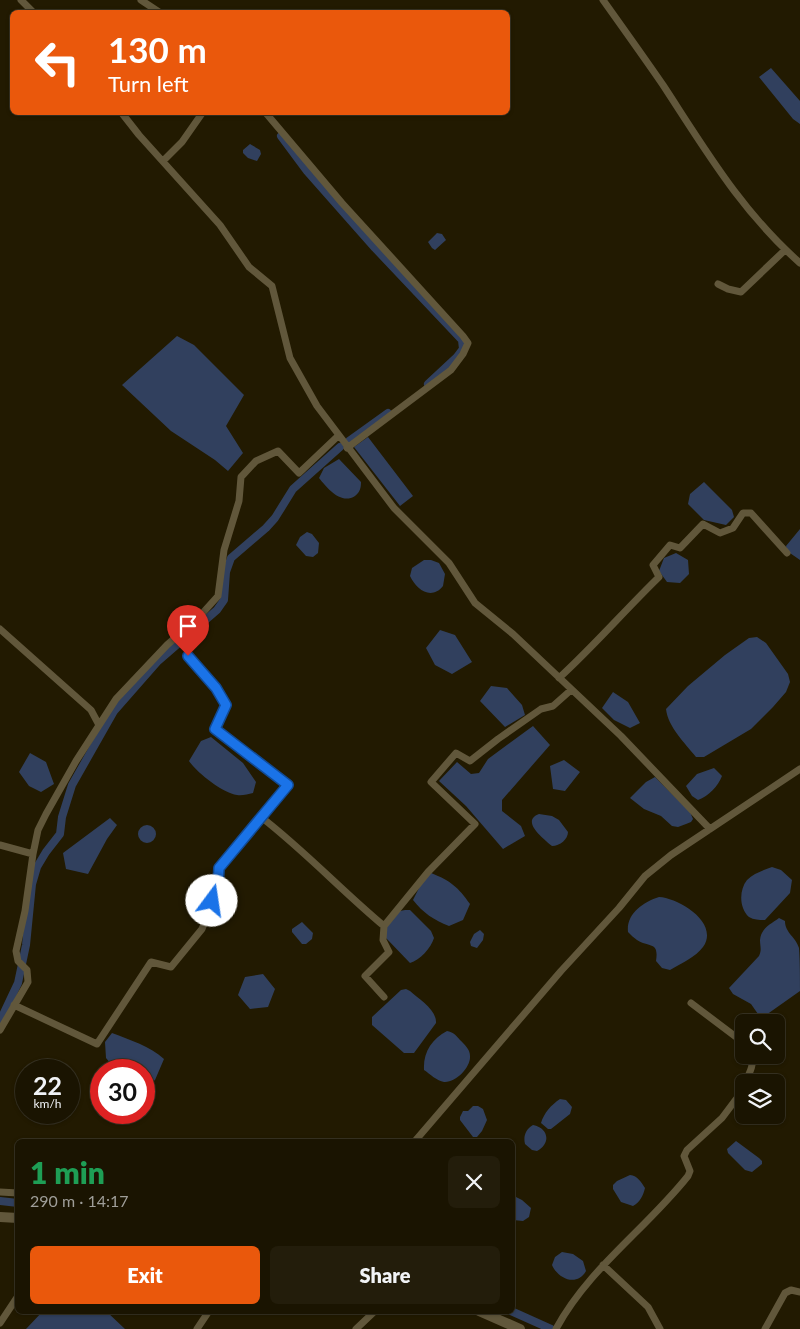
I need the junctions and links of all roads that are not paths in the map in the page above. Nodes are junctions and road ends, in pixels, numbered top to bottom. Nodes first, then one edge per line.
1 (21, 0) edge
2 (141, 0) edge
3 (603, 0) edge
4 (31, 10) edge
5 (156, 10) edge
6 (124, 115) edge
7 (201, 115) edge
8 (268, 115) edge
9 (163, 161) junction
10 (785, 250) junction
11 (800, 263) edge
12 (718, 284) dead end
13 (338, 436) junction
14 (347, 448) junction
15 (787, 554) dead end
16 (0, 629) edge
17 (188, 656) dead end
18 (559, 678) junction
19 (572, 690) junction
20 (99, 725) junction
21 (800, 769) edge
22 (261, 817) junction
23 (710, 829) junction
24 (0, 845) edge
25 (33, 854) junction
26 (384, 926) junction
27 (384, 996) dead end
28 (691, 1003) dead end
29 (14, 1006) junction
30 (0, 1030) edge
31 (735, 1036) edge
32 (735, 1101) edge
33 (417, 1139) edge
34 (0, 1192) edge
35 (15, 1193) edge
36 (0, 1217) edge
37 (15, 1218) edge
38 (603, 1265) junction
39 (800, 1292) edge
40 (15, 1300) edge
41 (207, 1314) edge
42 (372, 1314) edge
43 (485, 1314) edge
44 (0, 1323) edge
45 (198, 1329) edge
46 (356, 1329) edge
47 (520, 1329) edge
48 (556, 1329) edge
49 (660, 1329) edge
50 (765, 1329) edge

1 - 4 street
2 - 5 street
3 - 10 street
6 - 9 street
7 - 9 street
8 - 14 street
9 - 13 street
10 - 11 street
10 - 12 street
13 - 14 street
13 - 20 street
14 - 18 street
15 - 18 street
16 - 20 street
17 - 22 street
18 - 19 street
19 - 23 street
19 - 26 street
20 - 25 street
21 - 23 street
22 - 26 street
22 - 29 street
23 - 33 street
24 - 25 street
25 - 29 street
26 - 27 street
28 - 31 street
29 - 30 street
32 - 38 street
34 - 35 street
36 - 37 street
38 - 48 street
38 - 49 street
39 - 50 street
40 - 44 street
41 - 45 street
42 - 46 street
43 - 47 street

